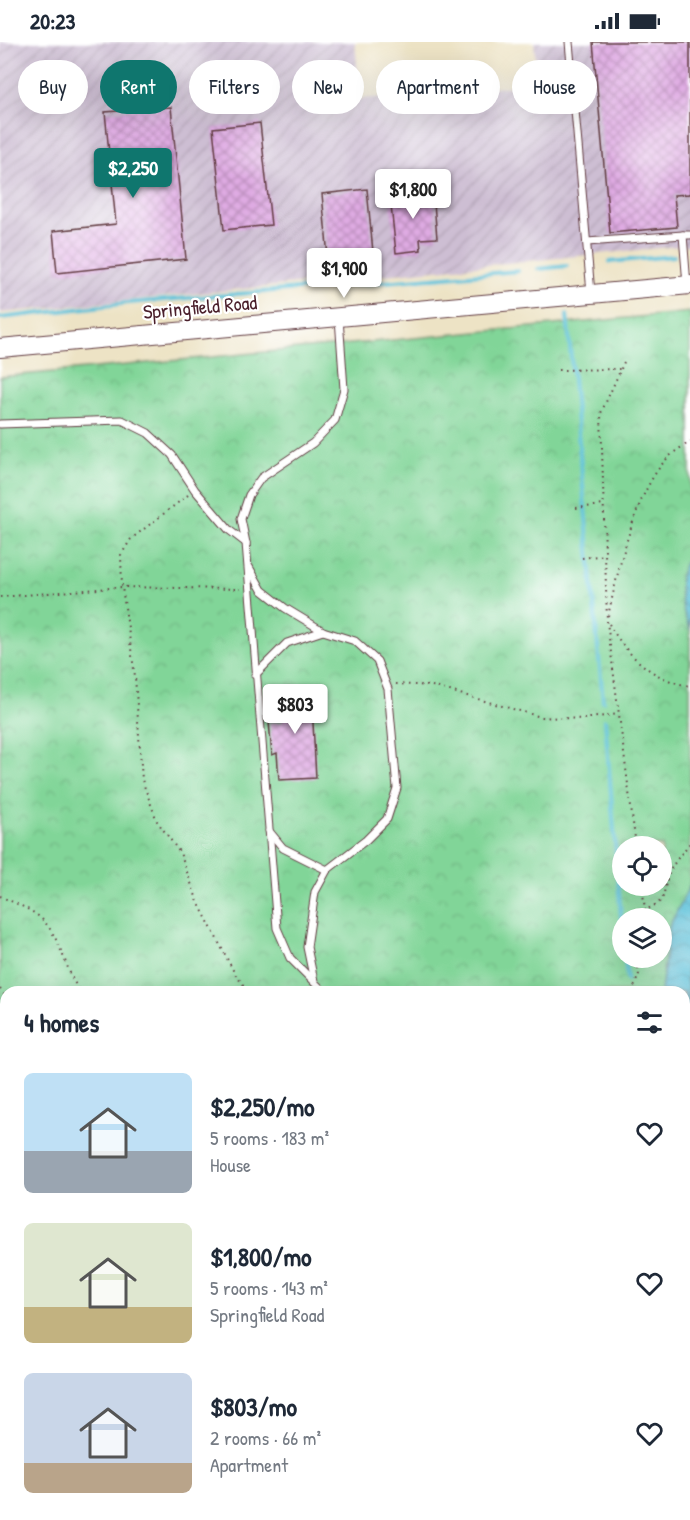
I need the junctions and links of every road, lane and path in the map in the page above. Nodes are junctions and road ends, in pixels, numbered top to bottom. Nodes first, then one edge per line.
1 (569, 42) edge
2 (687, 235) edge
3 (587, 243) junction
4 (688, 285) edge
5 (591, 293) junction
6 (339, 318) junction
7 (0, 348) edge
8 (624, 362) dead end
9 (620, 369) junction
10 (558, 370) dead end
11 (0, 424) edge
12 (690, 442) edge
13 (195, 490) junction
14 (604, 505) junction
15 (576, 508) dead end
16 (246, 543) junction
17 (605, 555) junction
18 (582, 558) dead end
19 (248, 565) junction
20 (122, 587) junction
21 (249, 589) junction
22 (0, 597) edge
23 (607, 622) junction
24 (323, 631) junction
25 (255, 675) junction
26 (385, 683) junction
27 (690, 686) edge
28 (619, 714) junction
29 (269, 831) junction
30 (635, 836) edge
31 (690, 843) edge
32 (327, 870) junction
33 (0, 896) edge
34 (649, 908) edge
35 (638, 968) edge
36 (314, 983) junction
37 (76, 986) edge
38 (244, 986) edge
39 (317, 986) edge
40 (634, 986) edge

1 - 3 lane
2 - 3 lane
2 - 4 lane
3 - 5 lane
4 - 5 street, Springfield Road
5 - 6 street, Springfield Road
6 - 7 street, Springfield Road
6 - 16 lane
8 - 9 path
9 - 10 path
9 - 14 path
11 - 13 lane
12 - 23 path
13 - 16 lane
13 - 20 path
14 - 15 path
14 - 17 path
16 - 19 lane
17 - 18 path
17 - 23 path
19 - 21 lane
19 - 24 lane
20 - 21 path
20 - 22 path
20 - 38 path
21 - 25 lane
23 - 27 path
23 - 28 path
24 - 25 lane
24 - 26 lane
25 - 29 lane
26 - 28 path
26 - 32 lane
28 - 30 path
29 - 32 lane
29 - 36 lane
31 - 34 path
32 - 36 lane
33 - 37 path
35 - 40 path
36 - 39 lane

